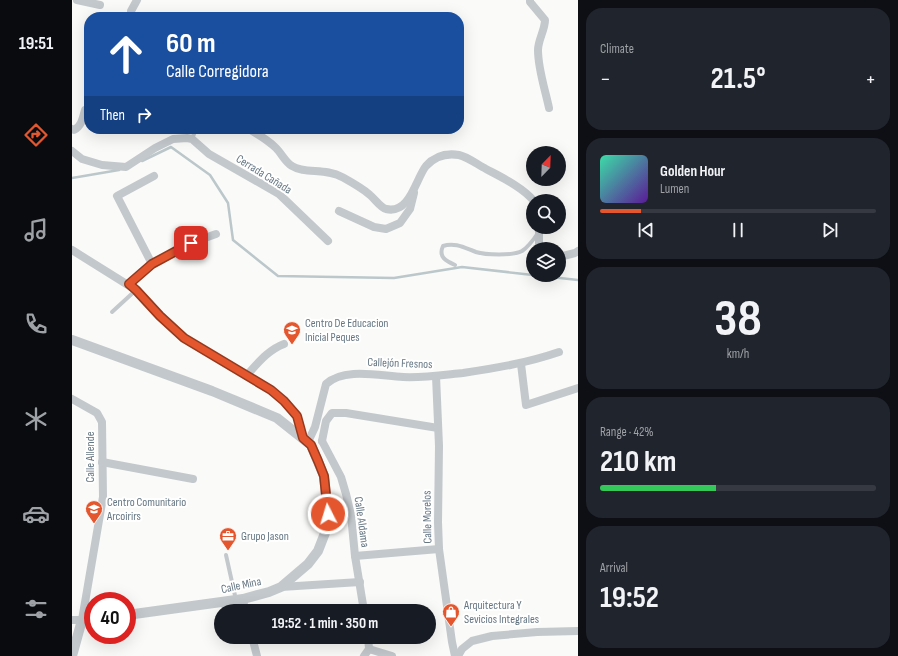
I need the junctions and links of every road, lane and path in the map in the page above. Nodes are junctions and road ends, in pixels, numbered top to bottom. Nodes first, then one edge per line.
1 (77, 0) edge
2 (136, 0) edge
3 (530, 0) edge
4 (100, 5) dead end
5 (131, 12) edge
6 (549, 108) dead end
7 (84, 110) dead end
8 (72, 129) edge
9 (194, 134) edge
10 (257, 134) edge
11 (192, 139) junction
12 (72, 151) edge
13 (154, 176) dead end
14 (415, 190) junction
15 (529, 194) edge
16 (339, 211) dead end
17 (216, 234) dead end
18 (536, 234) edge
19 (328, 241) dead end
20 (72, 250) edge
21 (578, 251) edge
22 (566, 255) edge
23 (152, 264) junction
24 (455, 265) dead end
25 (129, 284) junction
26 (136, 290) junction
27 (112, 312) dead end
28 (72, 340) edge
29 (284, 344) dead end
30 (559, 352) dead end
31 (521, 364) junction
32 (246, 376) junction
33 (436, 376) junction
34 (578, 388) edge
35 (72, 398) edge
36 (438, 428) junction
37 (322, 441) junction
38 (307, 442) junction
39 (102, 462) junction
40 (193, 479) dead end
41 (439, 549) junction
42 (226, 555) dead end
43 (355, 556) junction
44 (360, 582) junction
45 (281, 586) junction
46 (239, 600) junction
47 (242, 604) edge
48 (363, 604) edge
49 (136, 614) edge
50 (77, 620) edge
51 (578, 631) edge
52 (253, 644) edge
53 (367, 652) edge
54 (72, 656) edge
55 (256, 656) edge
56 (392, 656) edge
57 (457, 656) edge

1 - 4 street
2 - 5 street
3 - 6 street
7 - 8 street
9 - 11 lane
10 - 14 street
11 - 12 street
11 - 19 street, Cerrada Cañada
13 - 23 street
14 - 15 street
14 - 16 street
17 - 23 street
18 - 24 lane
20 - 25 street
21 - 22 street
23 - 25 street
25 - 26 street
26 - 27 lane
26 - 32 street
28 - 38 street
29 - 32 street
30 - 31 street, Callejón Fresnos
31 - 33 street, Callejón Fresnos
31 - 34 street
32 - 38 street
33 - 36 street, Calle Morelos
33 - 38 street, Callejón Fresnos
35 - 39 street, Calle Allende
36 - 37 street
36 - 41 street, Calle Morelos
37 - 38 street
37 - 43 street, Calle Aldama
38 - 45 street
39 - 40 street
39 - 50 street, Calle Allende
41 - 43 street
41 - 57 street, Calle Morelos
42 - 46 lane
43 - 44 street, Calle Aldama
44 - 45 street, Calle Mina
44 - 48 street, Calle Aldama
45 - 46 street, Calle Mina
46 - 47 street
46 - 49 street, Calle Mina
50 - 54 street, Calle Allende
51 - 57 street
52 - 55 street
53 - 56 street

